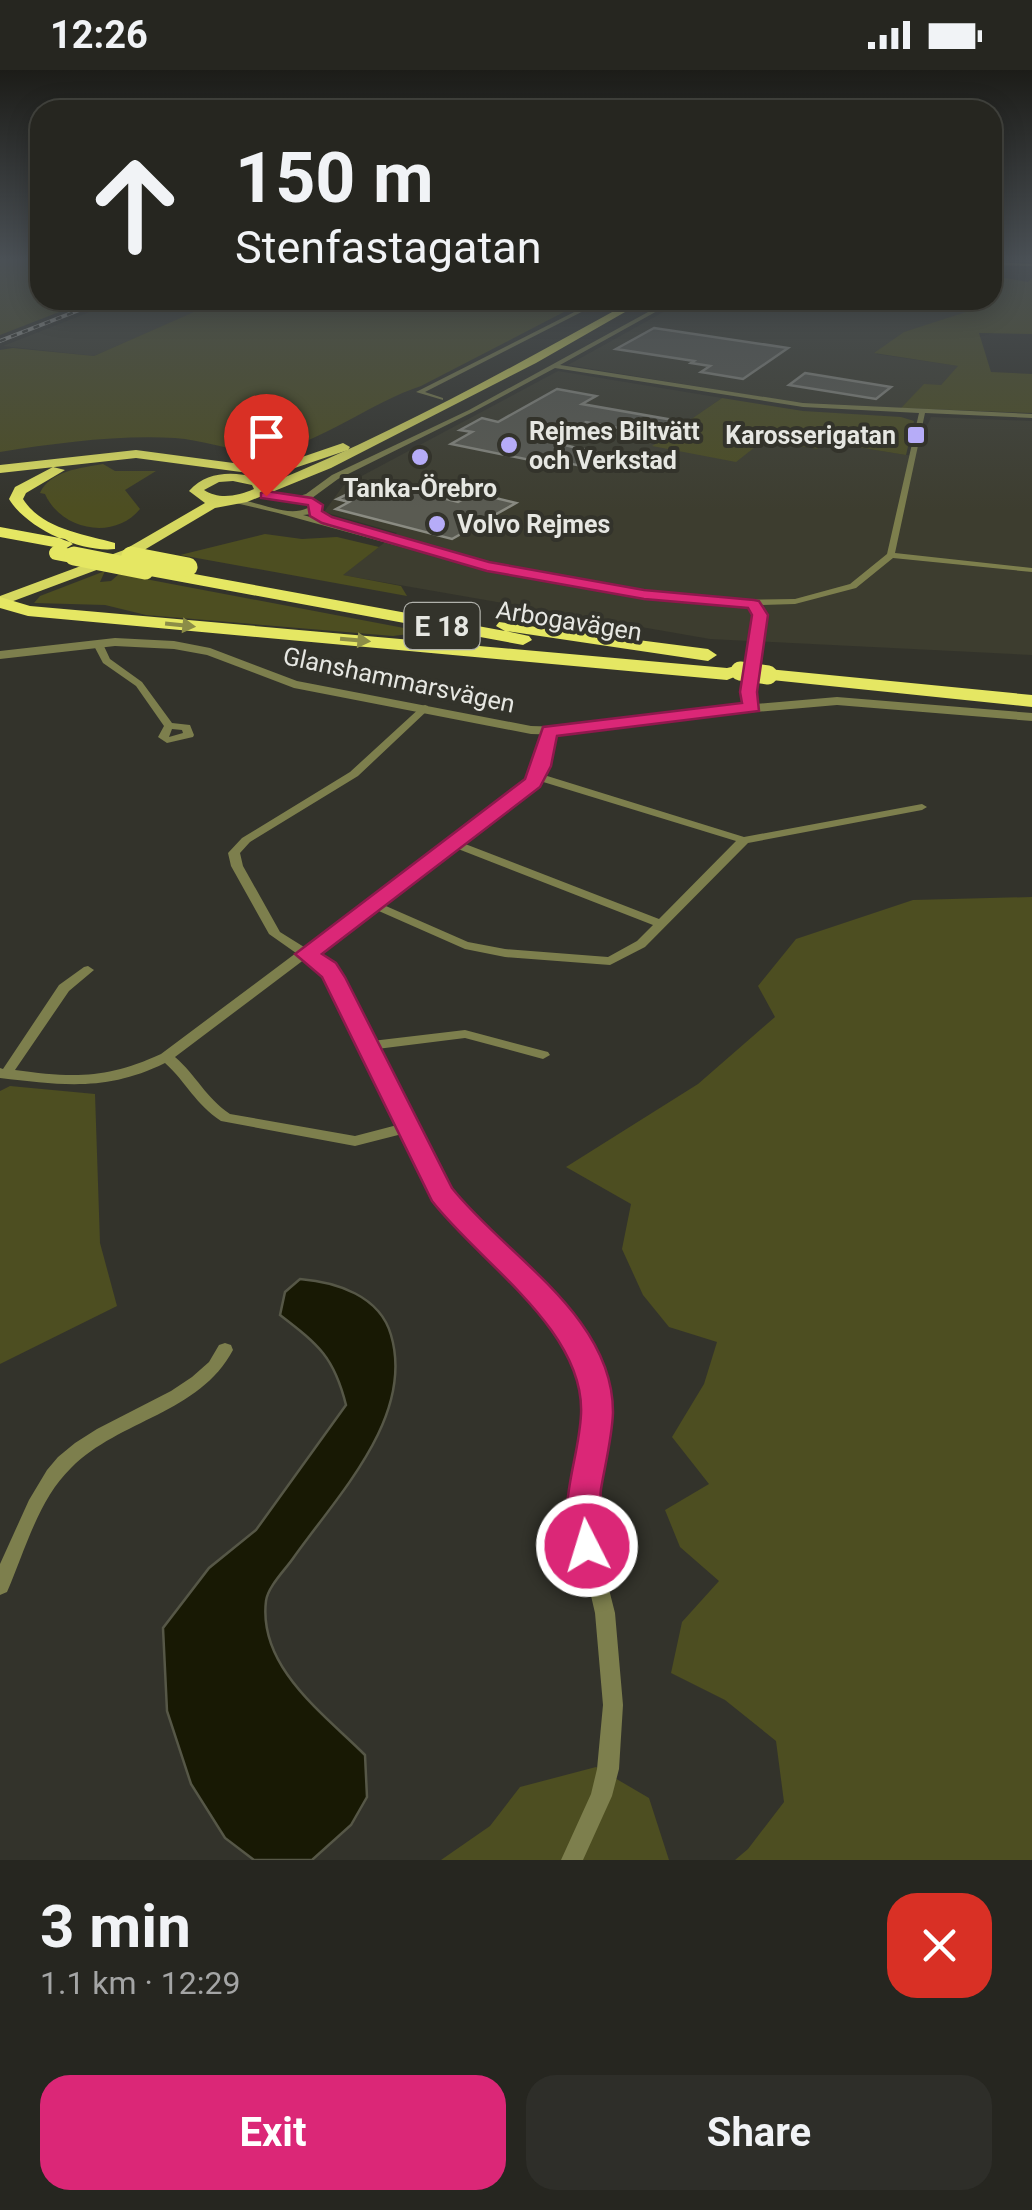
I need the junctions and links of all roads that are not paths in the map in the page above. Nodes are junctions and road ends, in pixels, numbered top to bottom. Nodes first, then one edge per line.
1 (515, 344) edge
2 (555, 344) edge
3 (557, 344) edge
4 (596, 344) edge
5 (530, 358) junction
6 (556, 366) junction
7 (442, 399) junction
8 (922, 412) junction
9 (1032, 416) edge
10 (343, 446) junction
11 (191, 461) junction
12 (0, 470) edge
13 (343, 474) junction
14 (242, 478) junction
15 (200, 485) junction
16 (260, 491) junction
17 (295, 500) junction
18 (226, 501) junction
19 (315, 507) junction
20 (286, 513) junction
21 (0, 532) edge
22 (387, 539) junction
23 (0, 542) edge
24 (891, 555) junction
25 (105, 556) junction
26 (1032, 570) edge
27 (20, 584) junction
28 (0, 592) edge
29 (0, 601) edge
30 (754, 604) junction
31 (102, 617) junction
32 (9, 624) dead end
33 (98, 644) junction
34 (0, 655) edge
35 (742, 666) junction
36 (769, 669) junction
37 (1032, 688) edge
38 (1032, 701) edge
39 (425, 708) junction
40 (752, 708) junction
41 (1032, 718) edge
42 (169, 726) dead end
43 (549, 731) junction
44 (538, 777) junction
45 (922, 807) dead end
46 (744, 840) junction
47 (452, 843) junction
48 (372, 904) junction
49 (660, 923) junction
50 (307, 954) junction
51 (88, 970) dead end
52 (367, 1046) junction
53 (543, 1055) dead end
54 (166, 1057) junction
55 (3, 1073) edge
56 (409, 1126) junction
57 (225, 1350) dead end
58 (0, 1586) edge
59 (572, 1860) edge

1 - 7 street
2 - 5 highway
3 - 5 highway
4 - 6 street
5 - 7 highway
5 - 16 highway
6 - 8 street
6 - 13 street
7 - 10 highway
8 - 9 street
8 - 24 street
10 - 11 highway
10 - 14 highway
11 - 12 highway
11 - 14 highway
13 - 17 street
13 - 19 street
14 - 15 highway
14 - 16 highway
15 - 18 highway, E 18
15 - 25 highway
15 - 25 highway, E 18
16 - 17 street
16 - 18 highway
17 - 19 street
18 - 20 street
18 - 25 highway
19 - 20 street
19 - 22 street
20 - 22 street
21 - 25 highway, E 18
22 - 30 street
23 - 25 highway, E 18, bridge
24 - 26 street
24 - 30 street
25 - 27 highway
25 - 29 highway
25 - 35 highway, Arbogavägen / E 18, bridge
25 - 35 highway, Arbogavägen / E 18, bridge
27 - 28 highway
27 - 29 highway
29 - 31 highway, E 18
30 - 40 street
31 - 32 highway, E 18
31 -> 35 highway, E 18
33 - 34 street, Glanshammarsvägen
33 - 39 street, Glanshammarsvägen
33 - 42 street
35 - 36 highway, Arbogavägen / E 18, bridge
36 - 37 highway, Arbogavägen / E 18
36 - 38 highway, Arbogavägen / E 18
39 - 43 street, Glanshammarsvägen
39 - 50 street
40 - 41 street, Glanshammarsvägen
40 - 43 street, Glanshammarsvägen
43 - 44 street
44 - 46 street
44 - 47 street
45 - 46 street
46 - 49 street
47 - 48 street
47 - 49 street
48 - 49 street
48 - 50 street
50 - 52 street
50 - 54 street
51 - 55 street
52 - 53 street
52 - 56 street
54 - 55 street
54 - 56 street
56 - 59 street
57 - 58 street

